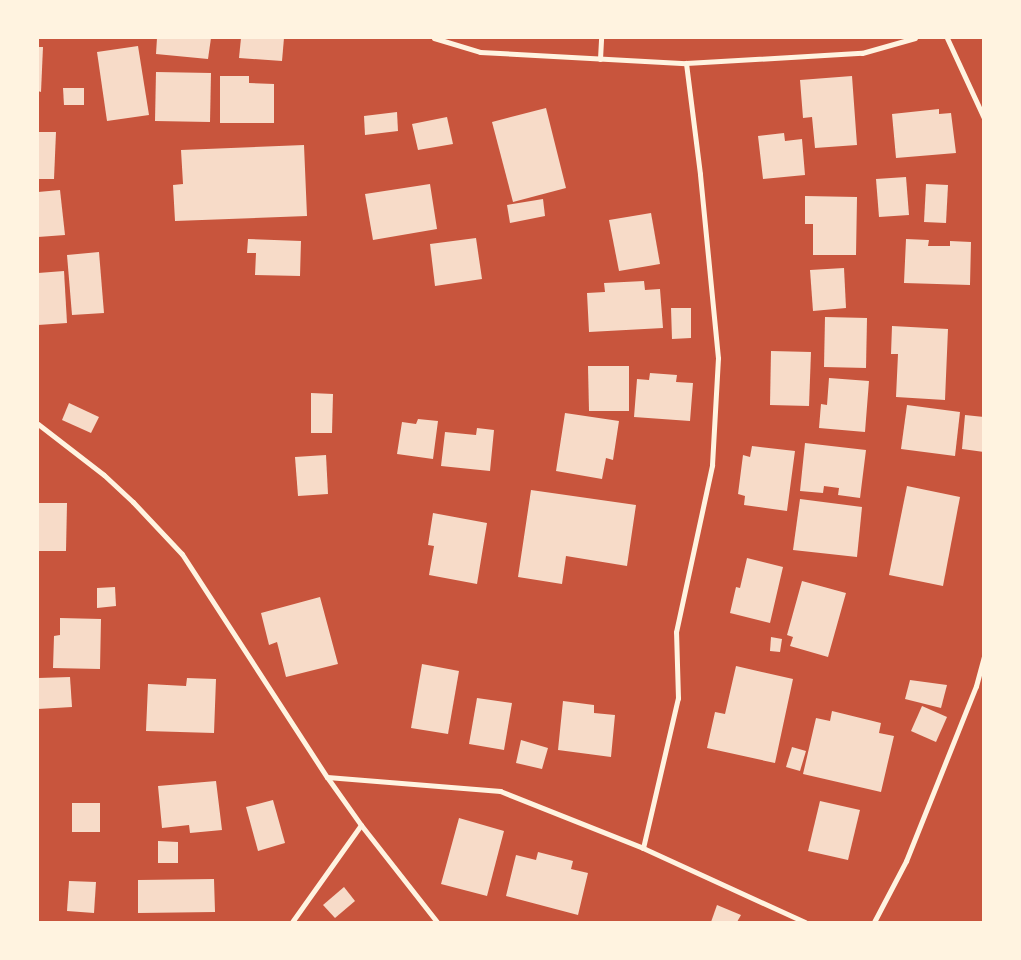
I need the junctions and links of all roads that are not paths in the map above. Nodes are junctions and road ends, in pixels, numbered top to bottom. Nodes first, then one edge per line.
1 (434, 38) edge
2 (601, 38) edge
3 (915, 38) edge
4 (947, 38) edge
5 (600, 59) junction
6 (686, 63) junction
7 (984, 118) edge
8 (38, 424) edge
9 (984, 657) edge
10 (327, 778) junction
11 (361, 826) junction
12 (643, 848) junction
13 (292, 922) edge
14 (437, 922) edge
15 (806, 922) edge
16 (874, 922) edge

1 - 5 street
2 - 5 street
3 - 6 street
4 - 7 street
5 - 6 street
6 - 12 street
8 - 10 street
9 - 16 street
10 - 11 street
10 - 12 street
11 - 13 street
11 - 14 street
12 - 15 street

